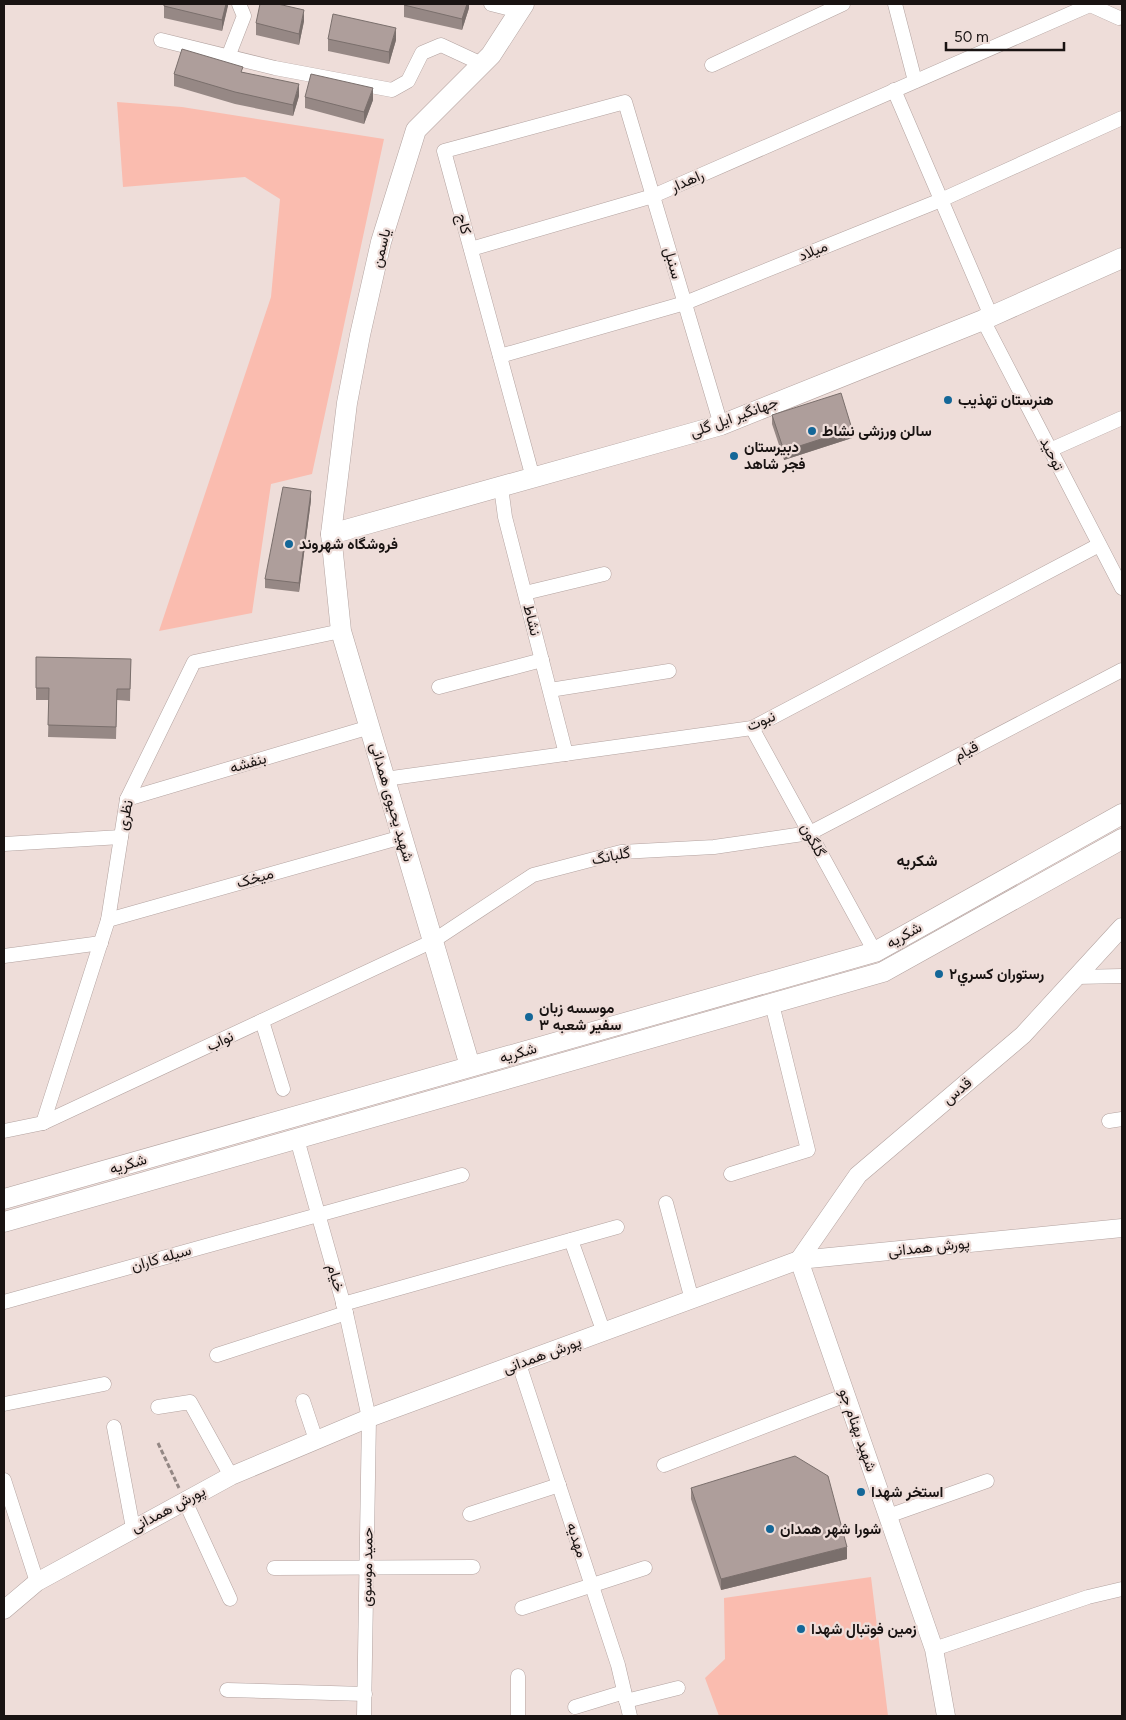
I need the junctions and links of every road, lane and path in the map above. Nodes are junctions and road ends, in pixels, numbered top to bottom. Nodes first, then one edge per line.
1 (239, 4) edge
2 (491, 4) edge
3 (843, 4) edge
4 (895, 4) edge
5 (1089, 4) edge
6 (521, 7) edge
7 (1121, 20) edge
8 (161, 40) dead end
9 (228, 56) junction
10 (482, 64) junction
11 (712, 65) dead end
12 (915, 81) junction
13 (894, 90) junction
14 (625, 102) joint
15 (1122, 118) edge
16 (653, 196) junction
17 (941, 200) junction
18 (471, 249) junction
19 (1122, 258) edge
20 (685, 303) junction
21 (987, 318) junction
22 (500, 356) junction
23 (1122, 418) edge
24 (721, 424) junction
25 (1050, 450) junction
26 (533, 478) junction
27 (501, 487) junction
28 (332, 534) junction
29 (1099, 545) junction
30 (604, 574) dead end
31 (1122, 588) edge
32 (525, 593) junction
33 (341, 631) junction
34 (542, 660) junction
35 (1122, 670) edge
36 (669, 671) dead end
37 (439, 687) dead end
38 (550, 690) junction
39 (370, 728) junction
40 (752, 728) junction
41 (566, 754) junction
42 (385, 779) junction
43 (127, 799) junction
44 (1122, 814) edge
45 (810, 833) junction
46 (121, 837) junction
47 (402, 837) junction
48 (1122, 840) edge
49 (4, 844) edge
50 (108, 920) junction
51 (1122, 927) edge
52 (433, 941) junction
53 (101, 943) junction
54 (875, 952) junction
55 (4, 956) edge
56 (1122, 976) edge
57 (1076, 977) junction
58 (772, 1004) junction
59 (262, 1021) junction
60 (470, 1066) junction
61 (283, 1089) dead end
62 (43, 1123) junction
63 (4, 1131) edge
64 (297, 1139) junction
65 (731, 1174) dead end
66 (462, 1175) dead end
67 (4, 1199) edge
68 (666, 1204) dead end
69 (318, 1213) junction
70 (4, 1222) edge
71 (617, 1227) dead end
72 (1122, 1228) edge
73 (570, 1240) junction
74 (799, 1260) junction
75 (692, 1300) junction
76 (4, 1302) edge
77 (345, 1309) junction
78 (604, 1333) junction
79 (217, 1355) dead end
80 (519, 1364) junction
81 (104, 1384) dead end
82 (846, 1395) junction
83 (302, 1401) dead end
84 (4, 1404) edge
85 (158, 1407) dead end
86 (369, 1418) junction
87 (114, 1427) dead end
88 (316, 1440) junction
89 (158, 1443) dead end
90 (664, 1464) dead end
91 (231, 1476) junction
92 (4, 1480) edge
93 (987, 1481) dead end
94 (559, 1485) junction
95 (185, 1501) junction
96 (470, 1514) dead end
97 (888, 1516) junction
98 (133, 1528) junction
99 (473, 1567) dead end
100 (274, 1568) dead end
101 (366, 1568) junction
102 (645, 1568) dead end
103 (36, 1582) junction
104 (591, 1584) junction
105 (1122, 1589) edge
106 (230, 1599) dead end
107 (522, 1608) dead end
108 (4, 1610) edge
109 (934, 1649) junction
110 (518, 1676) dead end
111 (678, 1688) dead end
112 (227, 1690) dead end
113 (365, 1694) junction
114 (625, 1697) junction
115 (575, 1707) dead end
116 (364, 1716) edge
117 (518, 1716) edge
118 (630, 1716) edge
119 (946, 1716) edge

1 - 9 street
2 - 6 street
3 - 11 street
4 - 12 street
5 - 7 street
5 - 12 street, راهدار
6 - 10 main road, یاسمن
8 - 9 street
9 - 10 street
10 - 28 main road, یاسمن
12 - 13 street, راهدار
13 - 16 street, راهدار
13 - 17 street, توحید
14 - 16 street, سنبل
14 - 18 street, کاج
15 - 17 street, میلاد
16 - 18 street, راهدار
16 - 20 street, سنبل
17 - 20 street, میلاد
17 - 21 street, توحید
18 - 22 street, کاج
19 - 21 main road, جهانگیر ایل گلی
20 - 22 street, میلاد
20 - 24 street, سنبل
21 - 24 main road, جهانگیر ایل گلی
21 - 25 street, توحید
22 - 26 street, کاج
23 - 25 street
24 - 26 main road, جهانگیر ایل گلی
25 - 29 street, توحید
26 - 27 main road, جهانگیر ایل گلی
27 - 28 main road, جهانگیر ایل گلی
27 - 32 street, نشاط
28 - 33 main road, شهید یحیوی همدانی
29 - 31 street, توحید
29 - 40 street, نبوت
30 - 32 street
32 - 34 street, نشاط
33 - 39 main road, شهید یحیوی همدانی
33 - 43 street, نظری
34 - 37 street
34 - 38 street, نشاط
35 - 45 street, قیام
36 - 38 street
38 - 41 street, نشاط
39 - 42 main road, شهید یحیوی همدانی
39 - 43 street, بنفشه
40 - 41 street, نبوت
40 - 45 street, گلگون
41 - 42 street, نبوت
42 - 47 main road, شهید یحیوی همدانی
43 - 46 street, نظری
44 - 54 main road, شکریه
45 - 52 street, گلبانگ
45 - 54 street, گلگون
46 - 49 street
46 - 50 street, نظری
47 - 50 street, میخک
47 - 52 main road, شهید یحیوی همدانی
48 - 58 main road, شکریه
50 - 53 street, نظری
51 - 57 street, قدس
52 - 59 street, نواب
52 - 60 main road, شهید یحیوی همدانی
53 - 55 street
53 - 62 street, نظری
54 - 60 main road, شکریه
56 - 57 street
57 - 74 street, قدس
58 - 64 main road, شکریه
58 - 65 street
59 - 61 street
59 - 62 street, نواب
60 - 67 main road, شکریه
62 - 63 street, نواب
64 - 69 street, خیام
64 - 70 main road, شکریه
66 - 69 street, سیله کاران
68 - 75 street
69 - 76 street, سیله کاران
69 - 77 street, خیام
71 - 73 street
72 - 74 street, پورش همدانی
73 - 77 street
73 - 78 street
74 - 75 street, پورش همدانی
74 - 82 street, شهید بهنام جو
75 - 78 street, پورش همدانی
77 - 79 street
77 - 86 street, خیام
78 - 80 street, پورش همدانی
80 - 86 street, پورش همدانی
80 - 94 street, مهدیه
81 - 84 street
82 - 90 street
82 - 97 street, شهید بهنام جو
83 - 88 street
85 - 91 street
86 - 88 street, پورش همدانی
86 - 101 street, حمید موسوی
87 - 98 street
88 - 91 street, پورش همدانی
89 - 95 path
91 - 95 street, پورش همدانی
92 - 103 street
93 - 97 street
94 - 96 street
94 - 104 street, مهدیه
95 - 98 street, پورش همدانی
95 - 106 street
97 - 109 street, شهید بهنام جو
98 - 103 street, پورش همدانی
99 - 101 street
100 - 101 street
101 - 113 street, حمید موسوی
102 - 104 street
103 - 108 street, پورش همدانی
104 - 107 street
104 - 114 street, مهدیه
105 - 109 street
109 - 119 street, شهید بهنام جو
110 - 117 street
111 - 114 street
112 - 113 street
113 - 116 street, حمید موسوی
114 - 115 street
114 - 118 street, مهدیه

